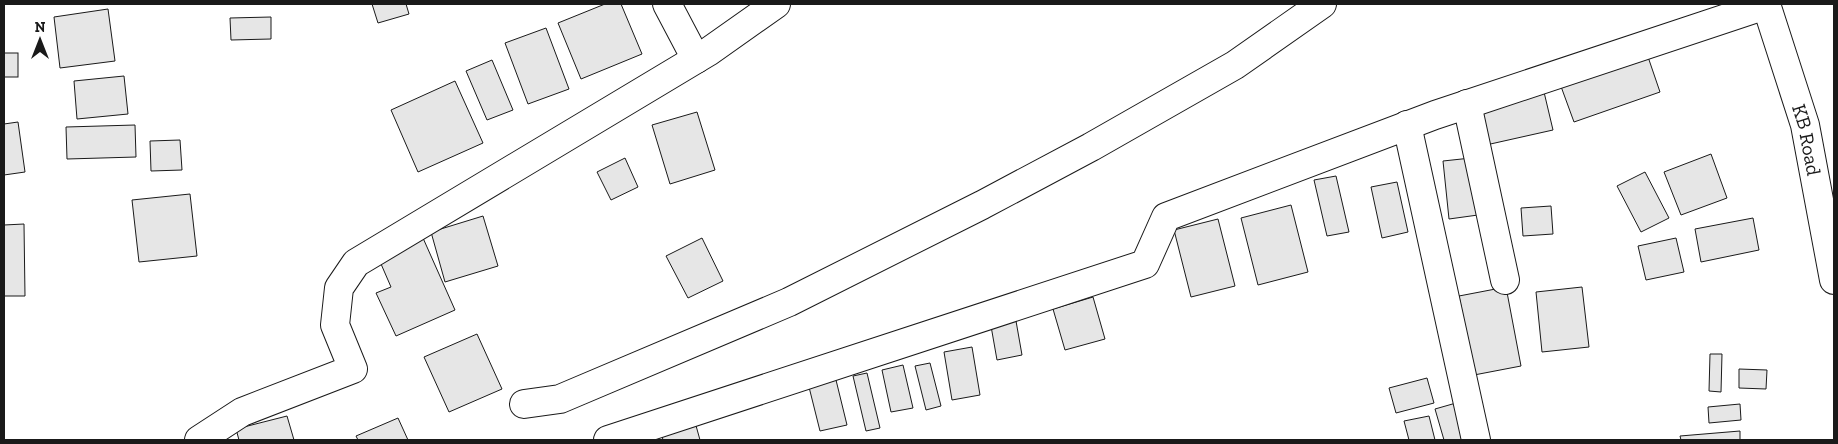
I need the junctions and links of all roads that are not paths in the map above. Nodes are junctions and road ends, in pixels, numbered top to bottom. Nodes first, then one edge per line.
1 (667, 4) edge
2 (776, 4) edge
3 (1322, 4) edge
4 (1766, 4) edge
5 (696, 59) junction
6 (1467, 104) junction
7 (1407, 125) junction
8 (1505, 280) dead end
9 (1834, 280) edge
10 (524, 404) dead end
11 (199, 440) edge
12 (608, 440) edge
13 (1476, 440) edge

1 - 5 street
2 - 5 street
3 - 10 street
4 - 6 street
4 - 9 street, KB Road
5 - 11 street
6 - 7 street
6 - 8 street
7 - 12 street
7 - 13 street

